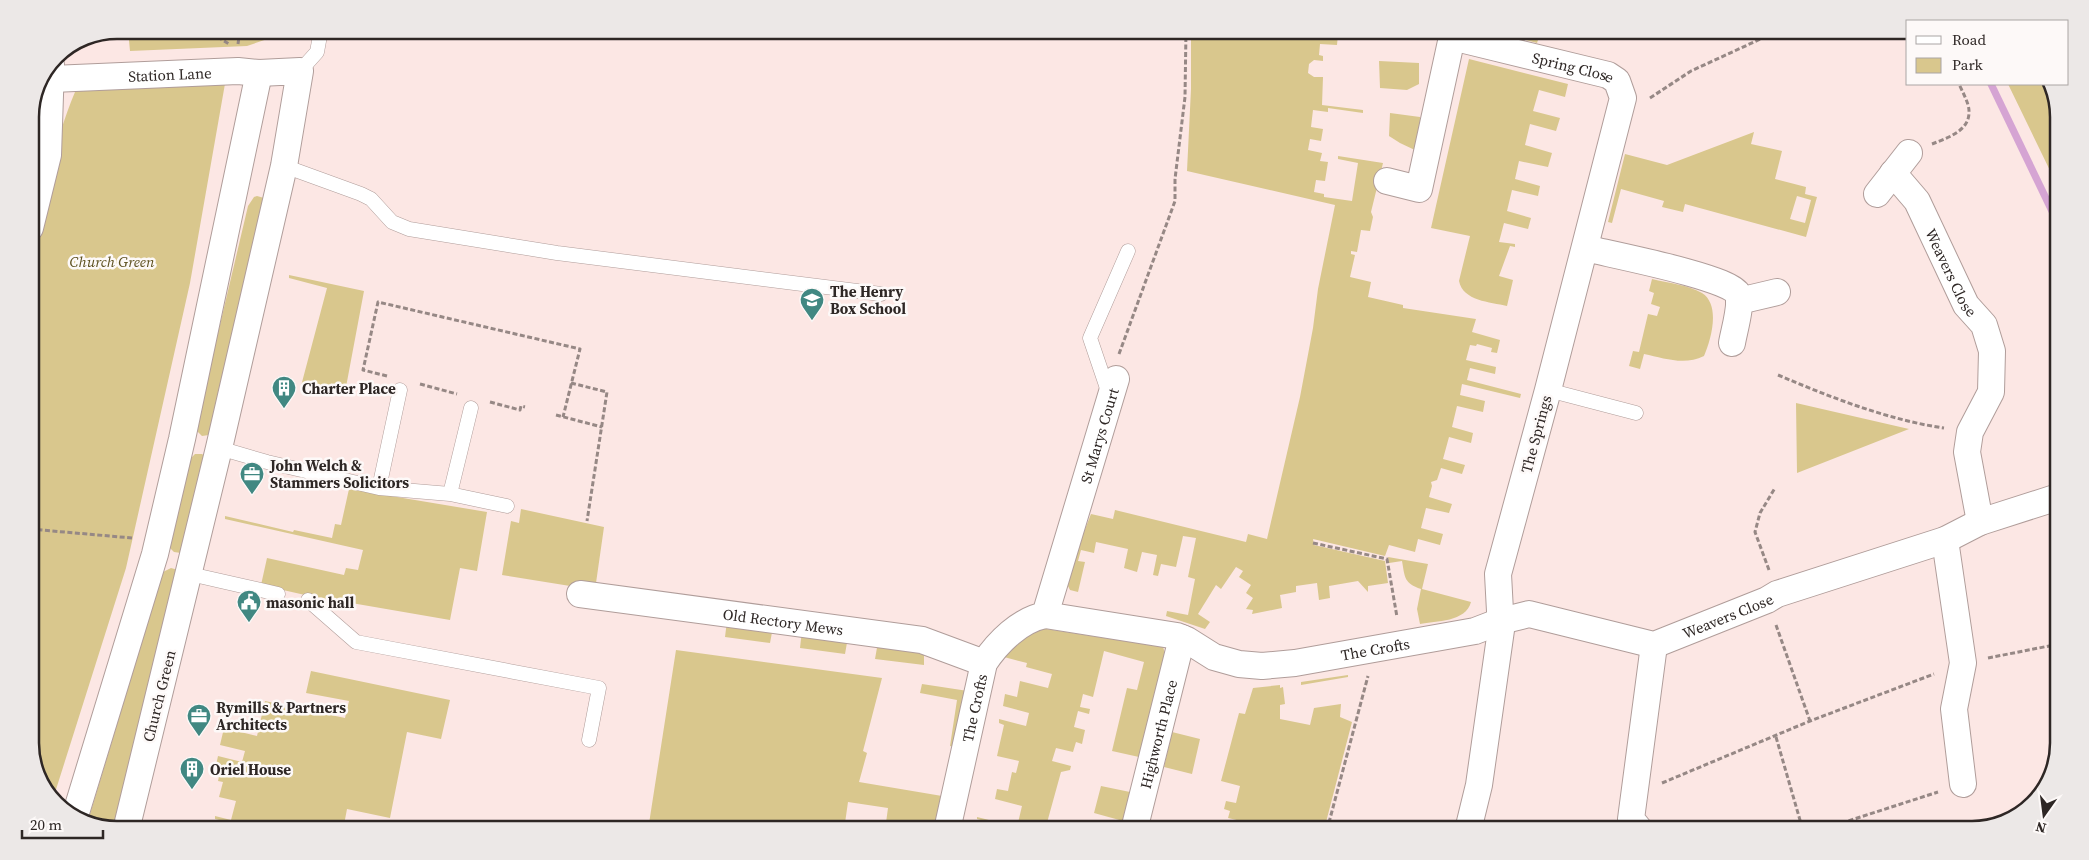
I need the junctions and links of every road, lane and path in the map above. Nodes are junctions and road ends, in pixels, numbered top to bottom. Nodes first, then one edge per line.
1 (221, 39) edge
2 (319, 39) edge
3 (1186, 39) edge
4 (1449, 39) edge
5 (1469, 39) edge
6 (1760, 39) edge
7 (229, 45) dead end
8 (300, 71) junction
9 (53, 72) edge
10 (259, 73) junction
11 (52, 74) edge
12 (1959, 85) edge
13 (1621, 108) junction
14 (1909, 153) joint
15 (284, 166) junction
16 (1893, 173) junction
17 (1387, 181) dead end
18 (39, 192) edge
19 (1877, 194) dead end
20 (1584, 248) junction
21 (1128, 251) dead end
22 (1777, 292) dead end
23 (881, 294) dead end
24 (1739, 301) junction
25 (1732, 343) dead end
26 (1778, 375) dead end
27 (402, 383) junction
28 (571, 383) junction
29 (1111, 387) junction
30 (1548, 390) junction
31 (473, 401) junction
32 (525, 408) dead end
33 (1636, 413) dead end
34 (556, 415) dead end
35 (563, 417) junction
36 (602, 427) junction
37 (1970, 432) junction
38 (182, 439) junction
39 (219, 448) junction
40 (379, 488) junction
41 (1775, 488) dead end
42 (450, 494) junction
43 (2050, 500) edge
44 (507, 506) dead end
45 (587, 521) dead end
46 (1980, 522) junction
47 (39, 530) edge
48 (133, 538) dead end
49 (1945, 540) junction
50 (1313, 543) dead end
51 (155, 554) junction
52 (191, 568) junction
53 (278, 594) dead end
54 (580, 594) dead end
55 (1772, 597) junction
56 (308, 600) dead end
57 (1045, 615) junction
58 (1501, 621) junction
59 (1397, 622) dead end
60 (1182, 638) junction
61 (1654, 645) junction
62 (2050, 646) edge
63 (984, 663) junction
64 (1963, 663) junction
65 (1368, 675) dead end
66 (1810, 721) junction
67 (1776, 737) junction
68 (590, 740) dead end
69 (1963, 784) joint
70 (1634, 794) junction
71 (77, 810) edge
72 (128, 821) edge
73 (949, 821) edge
74 (1136, 821) edge
75 (1330, 821) edge
76 (1470, 821) edge
77 (1632, 821) edge
78 (1800, 821) edge
79 (1848, 821) edge

1 - 7 path
2 - 8 lane
3 - 29 path
4 - 17 street, Spring Close
5 - 13 street, Spring Close
6 - 13 path
8 - 10 street, Station Lane
8 - 15 street, Church Green
9 - 10 street, Station Lane
10 - 38 street
11 - 18 street
12 - 14 path
13 - 20 street, The Springs
14 - 16 street
15 - 23 lane
15 - 39 street, Church Green
16 - 19 street
16 - 37 street, Weavers Close
20 - 24 street
20 - 30 street, The Springs
21 - 29 lane
22 - 24 street
24 - 25 street
26 - 37 path
27 - 28 path
27 - 31 path
27 - 40 lane
28 - 35 path
28 - 36 path
29 - 57 street, St Marys Court
30 - 33 lane
30 - 58 street, The Springs
31 - 32 path
31 - 42 lane
34 - 35 path
35 - 36 path
36 - 45 path
37 - 46 street, Weavers Close
38 - 39 street
38 - 51 street
39 - 40 lane
39 - 52 street, Church Green
40 - 42 lane
41 - 55 path
42 - 44 lane
43 - 46 street, Weavers Close
46 - 49 street, Weavers Close
47 - 48 path
49 - 55 street, Weavers Close
49 - 64 street
50 - 59 path
51 - 52 street
51 - 71 street
52 - 53 lane
52 - 72 street, Church Green
54 - 63 street, Old Rectory Mews
55 - 61 street, Weavers Close
55 - 66 path
56 - 68 lane
57 - 60 street, The Crofts
57 - 63 street, The Crofts
58 - 60 street, The Crofts
58 - 61 street
58 - 76 street
60 - 74 street, Highworth Place
61 - 70 street
62 - 64 path
63 - 73 street, The Crofts
64 - 66 path
64 - 69 street
65 - 75 path
66 - 67 path
67 - 70 path
67 - 78 path
69 - 79 path
70 - 77 street

